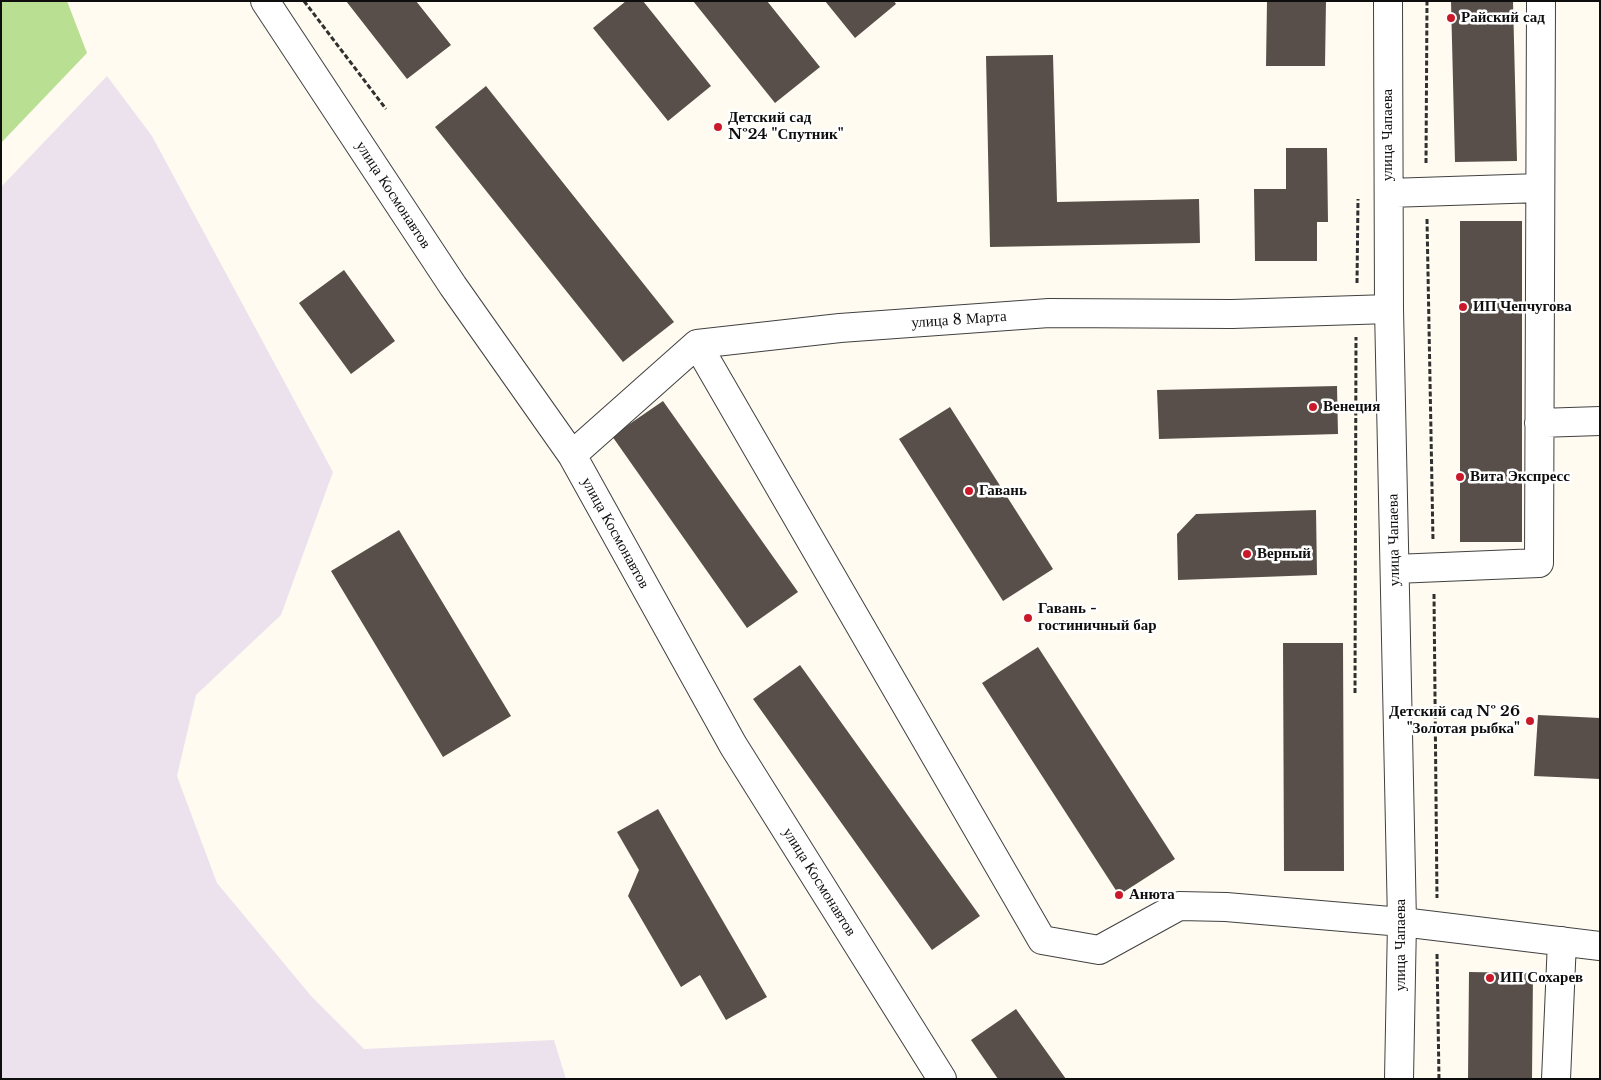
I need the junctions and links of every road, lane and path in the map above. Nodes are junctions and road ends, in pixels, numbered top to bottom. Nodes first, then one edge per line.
1 (265, 1) edge
2 (304, 1) edge
3 (1388, 1) edge
4 (1427, 1) edge
5 (1541, 1) edge
6 (386, 109) dead end
7 (1540, 188) junction
8 (1426, 192) junction
9 (1389, 193) junction
10 (1358, 194) dead end
11 (1389, 309) junction
12 (1356, 310) junction
13 (697, 344) junction
14 (1600, 421) edge
15 (1539, 423) junction
16 (572, 456) junction
17 (1433, 567) junction
18 (1395, 569) junction
19 (1354, 693) dead end
20 (1402, 922) junction
21 (1437, 925) junction
22 (1562, 941) junction
23 (1600, 946) edge
24 (942, 1079) edge
25 (1399, 1079) edge
26 (1439, 1079) edge
27 (1556, 1079) edge

1 - 16 street, улица Космонавтов
2 - 6 path
3 - 9 street, улица Чапаева
4 - 8 path
5 - 7 street
7 - 8 street
7 - 15 street
8 - 9 street
8 - 17 path
9 - 11 street, улица Чапаева
10 - 12 path
11 - 12 street, улица 8 Марта
11 - 18 street, улица Чапаева
12 - 13 street, улица 8 Марта
12 - 19 path
13 - 16 street
13 - 20 street
14 - 15 street
15 - 17 street
16 - 24 street, улица Космонавтов
17 - 18 street
17 - 21 path
18 - 20 street, улица Чапаева
20 - 21 street
20 - 25 street, улица Чапаева
21 - 22 street
21 - 26 path
22 - 23 street
22 - 27 street

